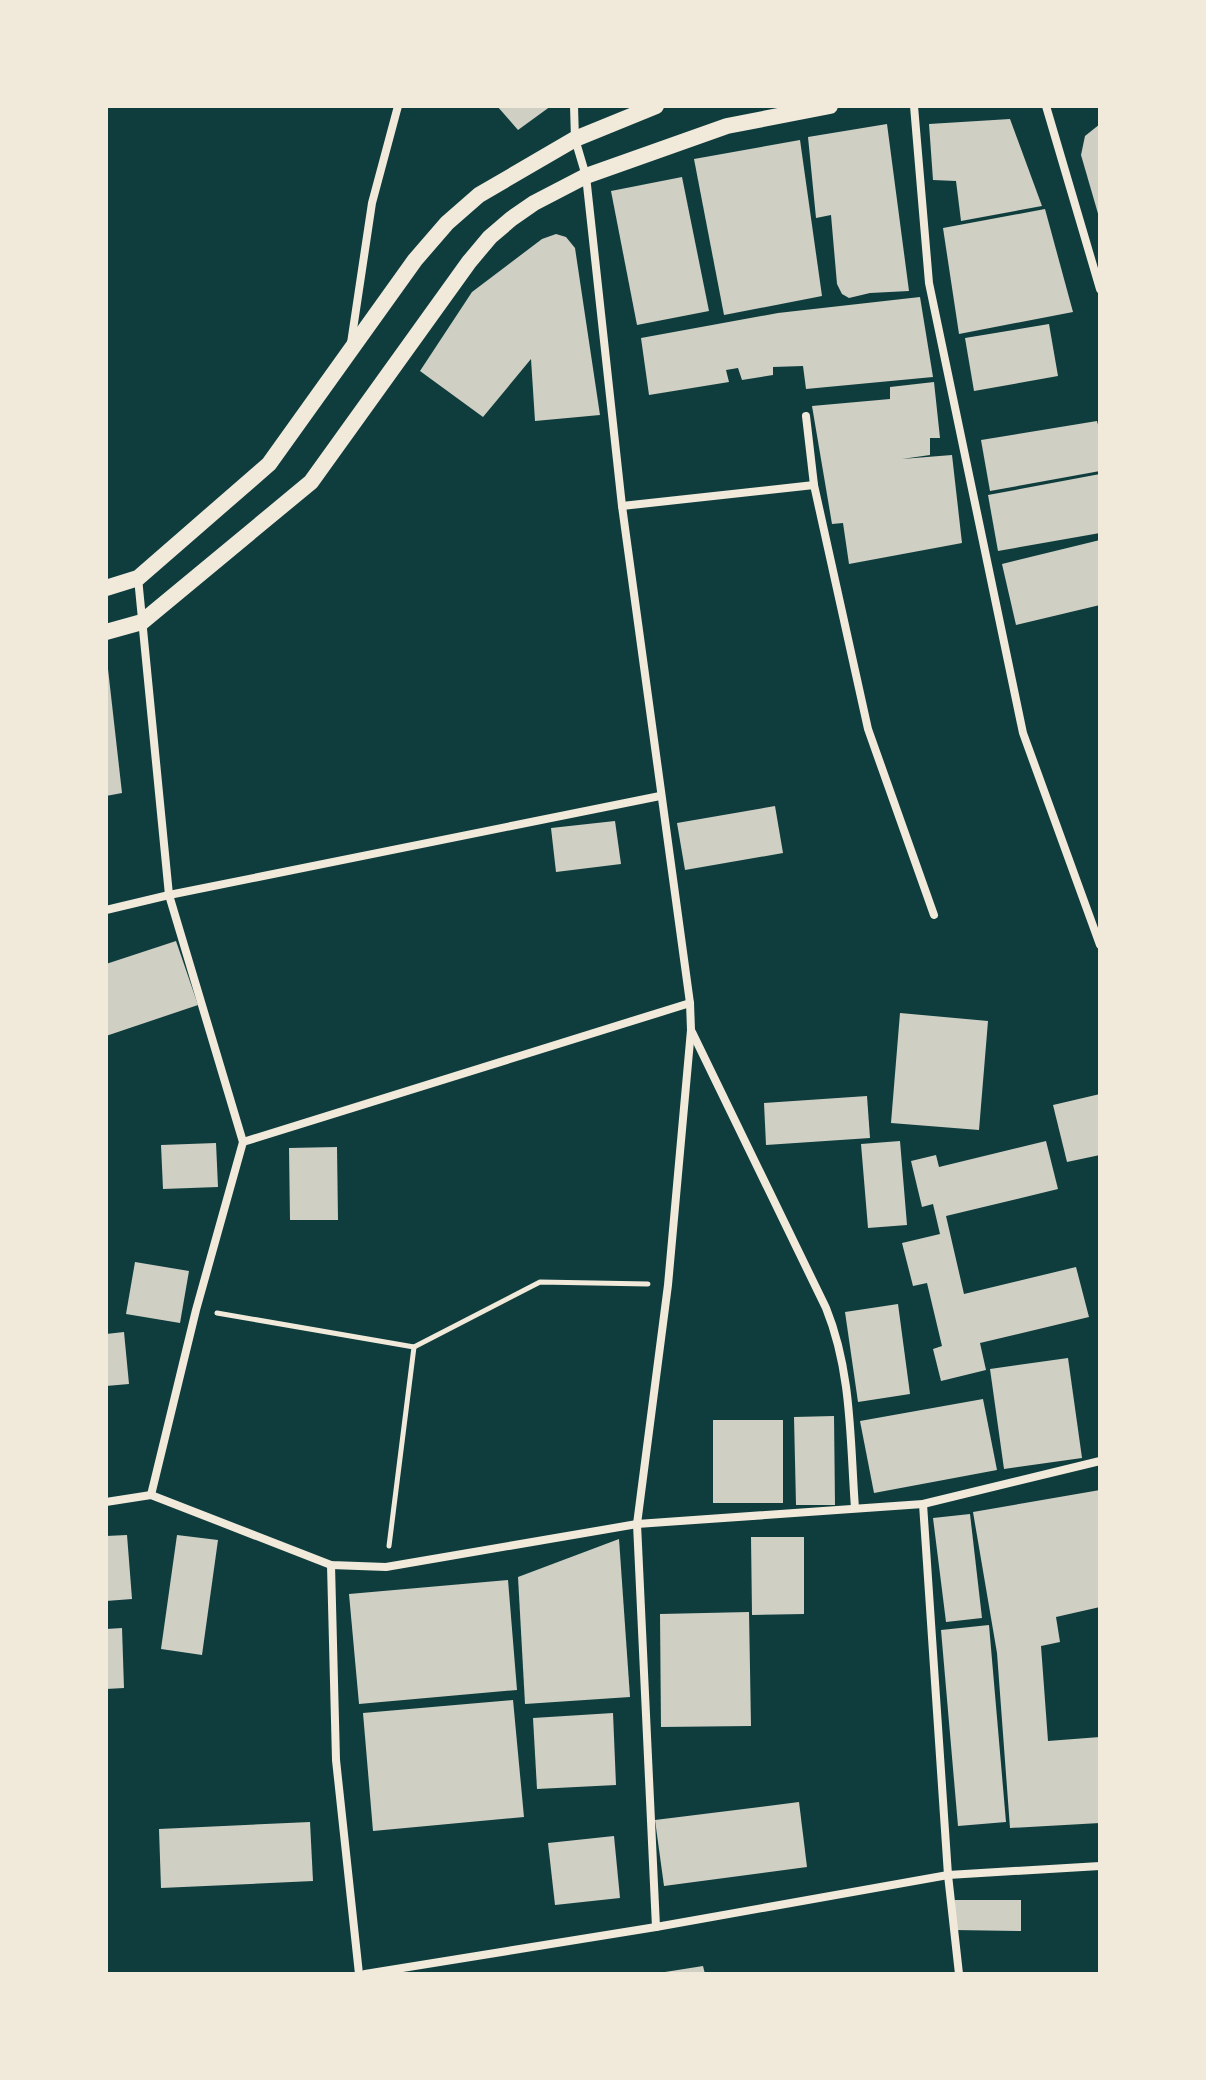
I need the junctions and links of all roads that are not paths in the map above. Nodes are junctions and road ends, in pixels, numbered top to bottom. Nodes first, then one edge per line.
1 (398, 106) edge
2 (574, 106) edge
3 (656, 106) edge
4 (830, 106) edge
5 (914, 106) edge
6 (1046, 106) edge
7 (575, 139) junction
8 (586, 176) junction
9 (1100, 289) edge
10 (351, 348) junction
11 (806, 416) dead end
12 (814, 485) junction
13 (622, 506) junction
14 (138, 578) junction
15 (106, 588) edge
16 (142, 622) junction
17 (106, 632) edge
18 (660, 796) junction
19 (169, 895) junction
20 (106, 910) edge
21 (934, 915) dead end
22 (1100, 945) edge
23 (690, 1003) junction
24 (691, 1030) junction
25 (243, 1142) junction
26 (1100, 1461) edge
27 (151, 1495) junction
28 (106, 1502) edge
29 (923, 1504) junction
30 (855, 1508) junction
31 (637, 1524) junction
32 (331, 1565) junction
33 (1100, 1866) edge
34 (948, 1875) junction
35 (656, 1927) junction
36 (359, 1974) edge
37 (365, 1974) edge
38 (959, 1974) edge

1 - 10 street
2 - 7 street
3 - 7 main road
4 - 8 main road
5 - 22 street
6 - 9 street
7 - 8 street
7 - 10 main road
8 - 13 street
8 - 16 main road
10 - 14 main road
11 - 12 street
12 - 13 street
12 - 21 street
13 - 18 street
14 - 15 main road
14 - 16 street
16 - 17 main road
16 - 19 street
18 - 19 street
18 - 23 street
19 - 20 street
19 - 25 street
23 - 24 street
23 - 25 street
24 - 30 street
24 - 31 street
25 - 27 street
26 - 29 street
27 - 28 street
27 - 32 street
29 - 30 street
29 - 34 street
30 - 31 street
31 - 32 street
31 - 35 street
32 - 36 street
33 - 34 street
34 - 35 street
34 - 38 street
35 - 37 street

